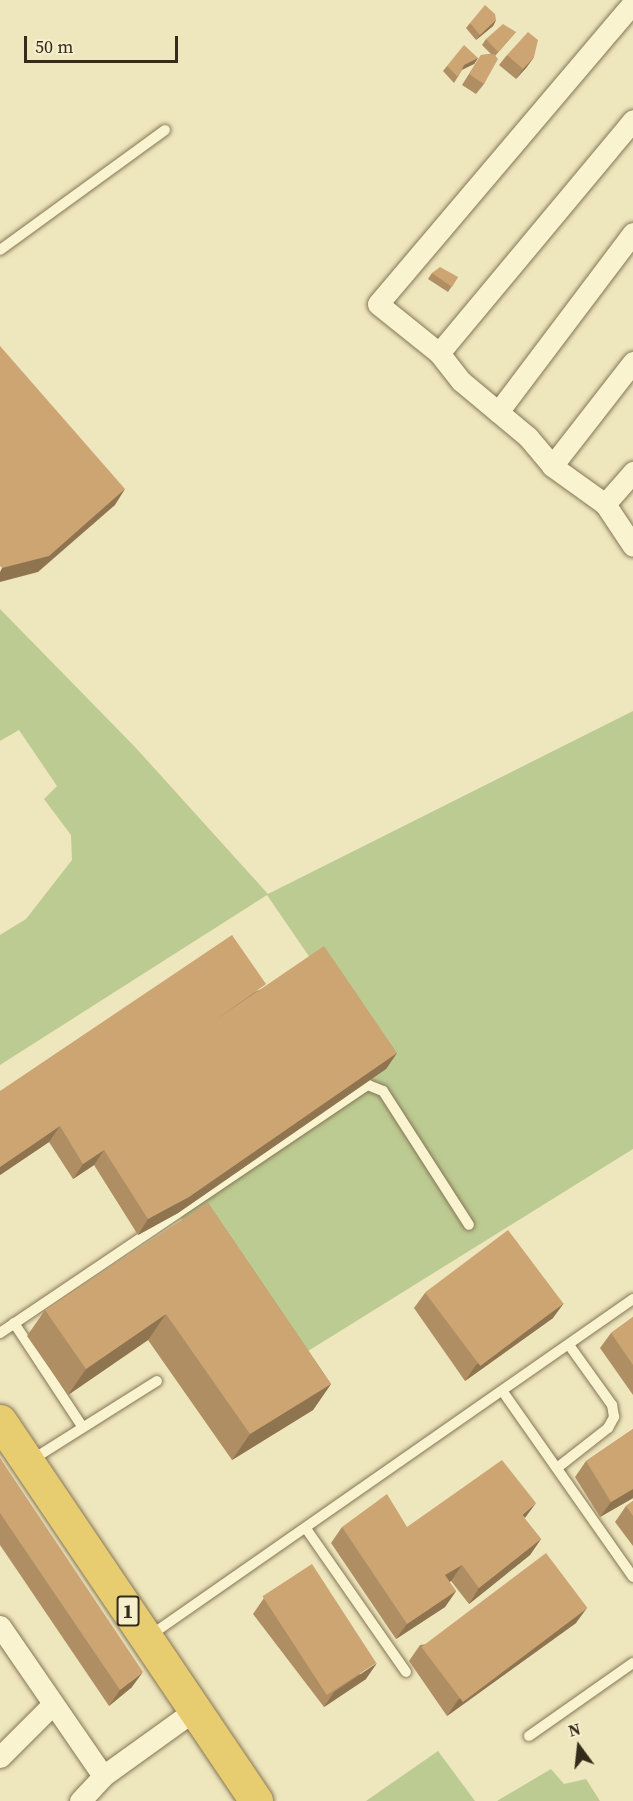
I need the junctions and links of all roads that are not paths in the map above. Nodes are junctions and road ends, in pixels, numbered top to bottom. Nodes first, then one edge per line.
1 (633, 3) edge
2 (633, 120) edge
3 (165, 130) dead end
4 (633, 233) edge
5 (0, 250) edge
6 (439, 353) junction
7 (633, 362) edge
8 (498, 412) junction
9 (552, 466) junction
10 (633, 472) edge
11 (605, 504) junction
12 (633, 546) edge
13 (469, 1225) dead end
14 (633, 1299) edge
15 (14, 1323) junction
16 (0, 1333) edge
17 (569, 1345) junction
18 (157, 1381) dead end
19 (503, 1392) junction
20 (0, 1421) edge
21 (82, 1426) junction
22 (28, 1462) junction
23 (557, 1468) junction
24 (307, 1530) junction
25 (633, 1577) edge
26 (0, 1626) edge
27 (147, 1638) junction
28 (6, 1650) edge
29 (633, 1663) edge
30 (406, 1672) dead end
31 (53, 1704) junction
32 (195, 1710) junction
33 (529, 1736) dead end
34 (0, 1757) edge
35 (103, 1776) junction
36 (80, 1801) edge
37 (256, 1801) edge

1 - 6 street
2 - 6 street
3 - 5 lane
4 - 8 street
6 - 8 street
7 - 9 street
8 - 9 street
9 - 11 street
10 - 11 street
11 - 12 street
13 - 15 lane
14 - 17 lane
15 - 16 lane
15 - 21 lane
17 - 19 lane
17 - 23 lane
18 - 21 lane
19 - 23 lane
19 - 24 lane
20 - 22 highway, 1
21 - 22 lane
22 - 27 highway, 1
23 - 25 lane
24 - 27 lane
24 - 30 lane
26 - 28 street
27 - 32 highway, 1
28 - 31 street
29 - 33 lane
31 - 34 street
31 - 35 street
32 - 35 street
32 - 37 highway, 1
35 - 36 street

